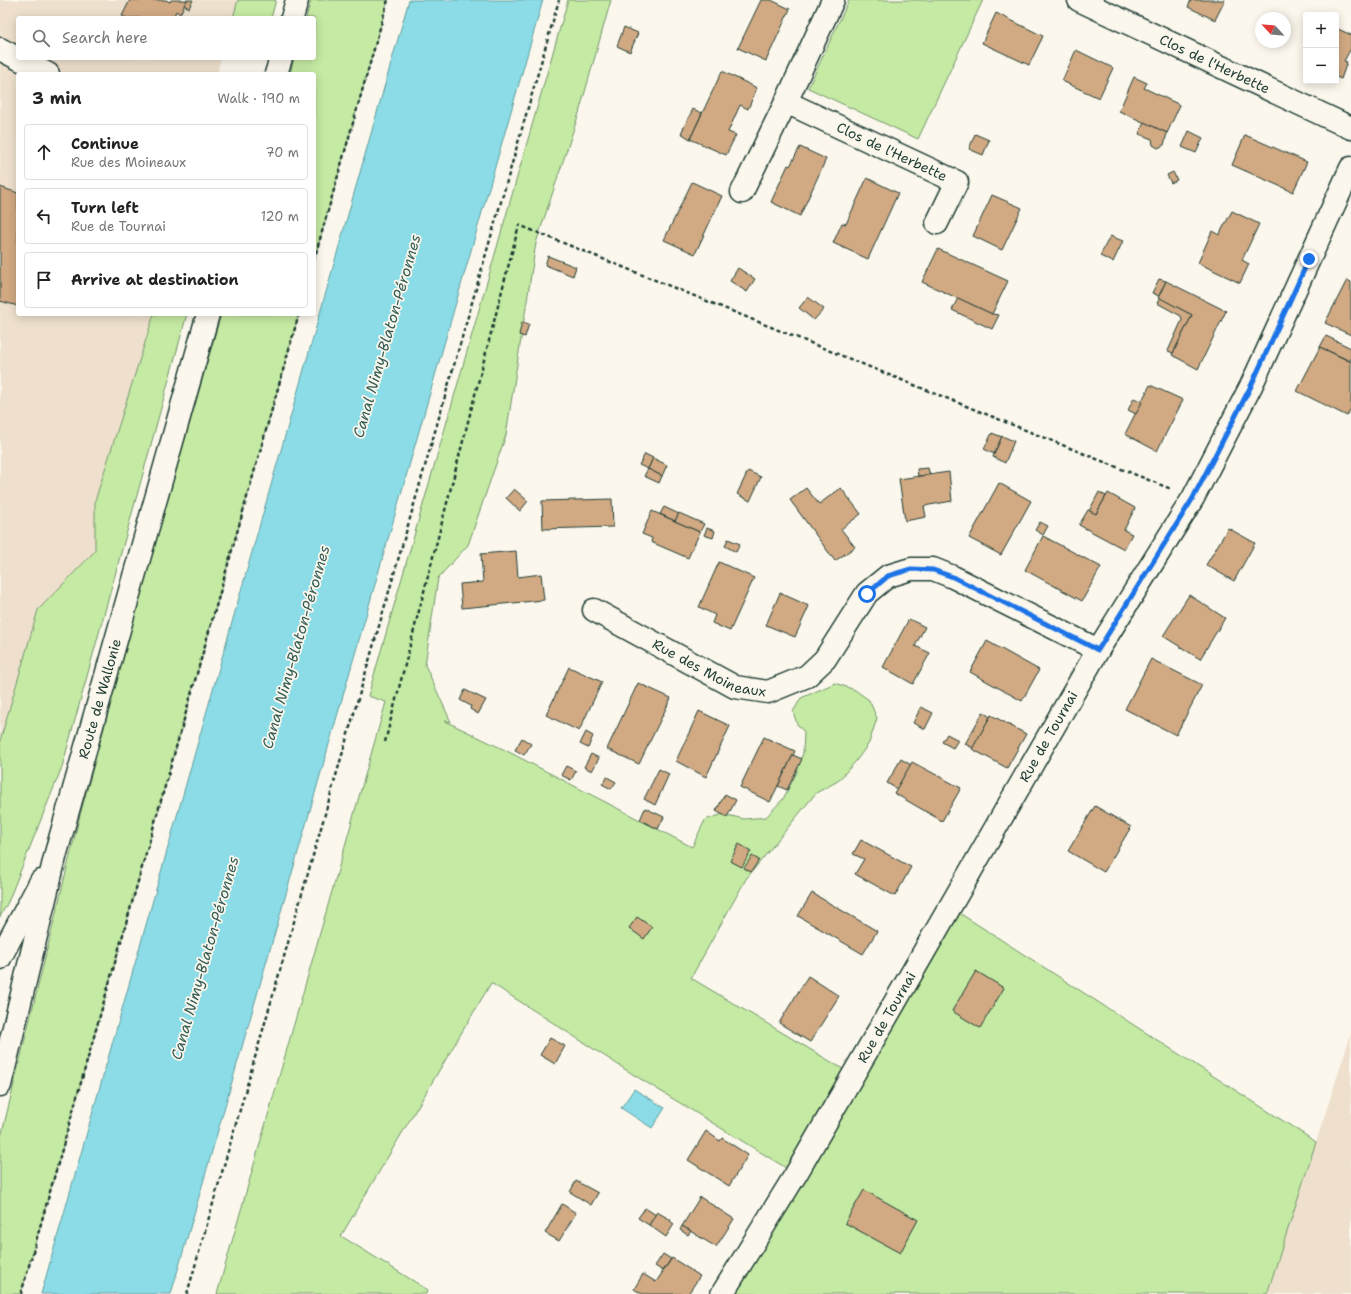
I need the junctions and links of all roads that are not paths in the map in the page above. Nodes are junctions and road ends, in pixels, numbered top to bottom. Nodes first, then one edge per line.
1 (297, 0) edge
2 (833, 0) edge
3 (1079, 0) edge
4 (293, 16) edge
5 (0, 50) edge
6 (16, 58) edge
7 (20, 60) edge
8 (280, 60) edge
9 (44, 72) edge
10 (277, 72) edge
11 (786, 102) junction
12 (1351, 128) edge
13 (1351, 168) edge
14 (742, 192) dead end
15 (937, 223) dead end
16 (207, 316) edge
17 (594, 610) dead end
18 (1098, 650) junction
19 (56, 853) junction
20 (0, 958) edge
21 (0, 1085) edge
22 (722, 1294) edge

1 - 4 street
2 - 11 street
3 - 12 street, Clos de l'Herbette
5 - 6 street
7 - 9 street
8 - 10 street
11 - 14 street
11 - 15 street, Clos de l'Herbette
13 - 18 street, Rue de Tournai
16 - 19 street, Route de Wallonie
17 - 18 street, Rue des Moineaux
18 - 22 street, Rue de Tournai
19 - 20 street
19 - 21 street, Route de Wallonie

